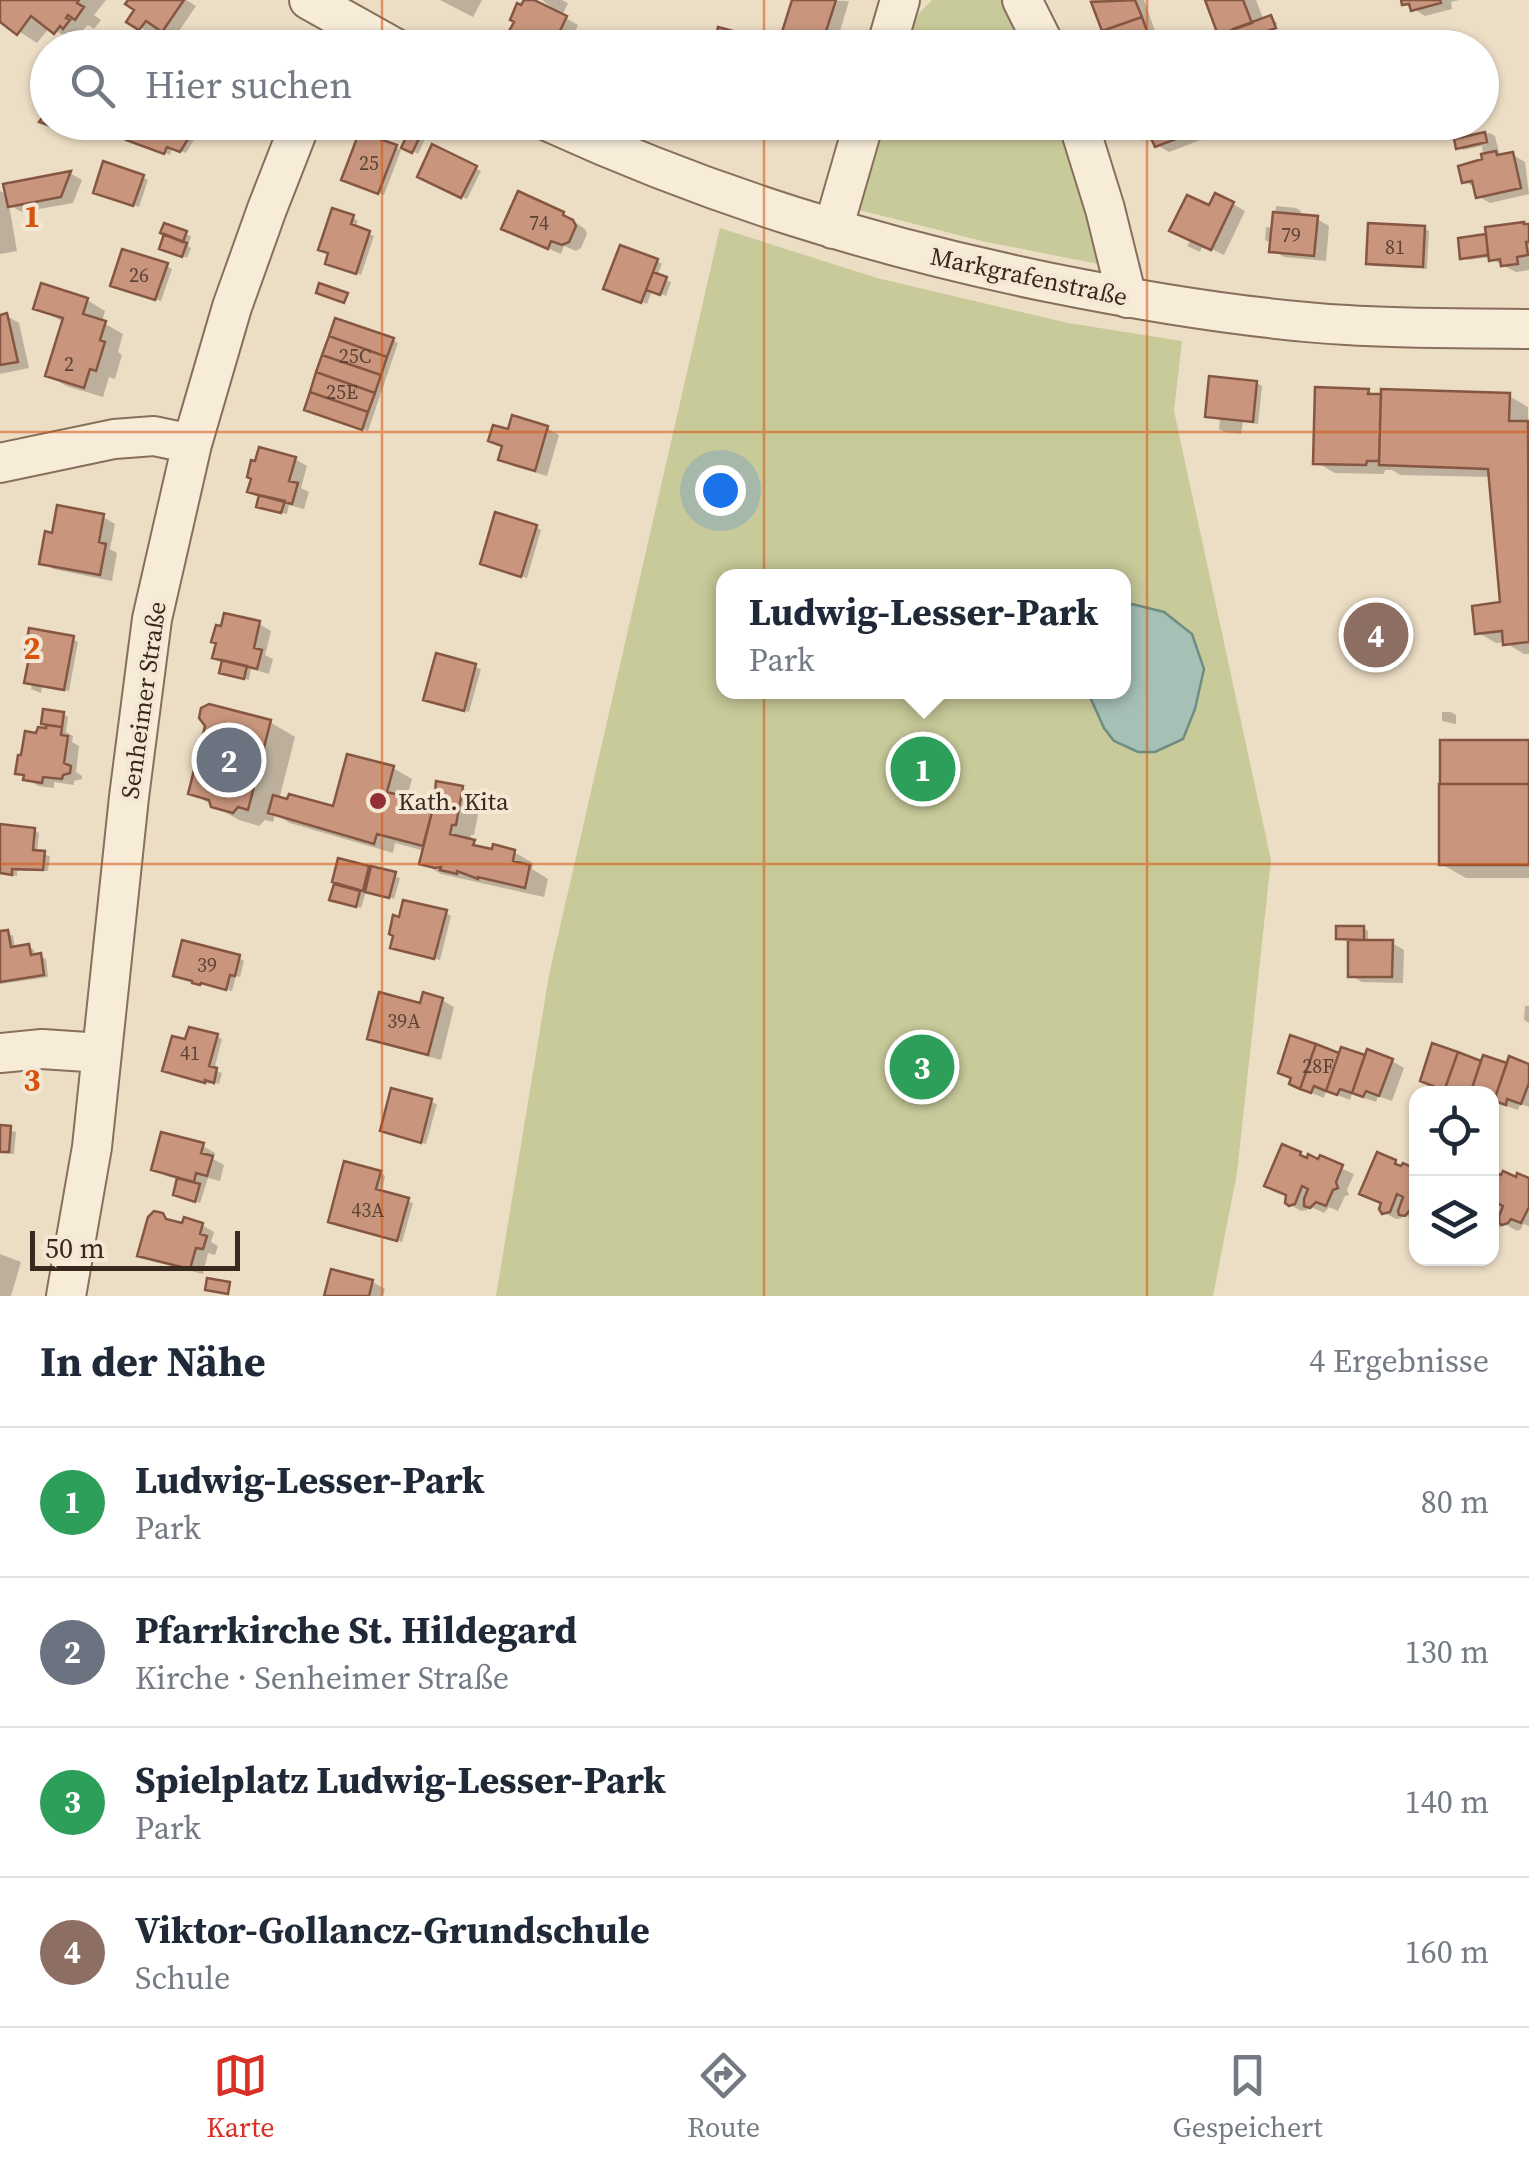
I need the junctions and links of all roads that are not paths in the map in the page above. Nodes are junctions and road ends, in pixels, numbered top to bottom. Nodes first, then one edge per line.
1 (309, 0) edge
2 (900, 0) edge
3 (1022, 0) edge
4 (344, 23) edge
5 (891, 30) edge
6 (1037, 30) edge
7 (294, 140) edge
8 (588, 140) edge
9 (859, 140) edge
10 (1084, 140) edge
11 (833, 229) junction
12 (1126, 298) junction
13 (1529, 330) edge
14 (192, 444) junction
15 (0, 463) edge
16 (0, 1053) edge
17 (102, 1053) junction
18 (66, 1296) edge

1 - 4 street
2 - 5 street
3 - 6 street
7 - 14 street, Senheimer Straße
8 - 11 street, Markgrafenstraße
9 - 11 street
10 - 12 street
11 - 12 street, Markgrafenstraße
12 - 13 street, Markgrafenstraße
14 - 15 street
14 - 17 street, Senheimer Straße
16 - 17 street
17 - 18 street, Senheimer Straße

